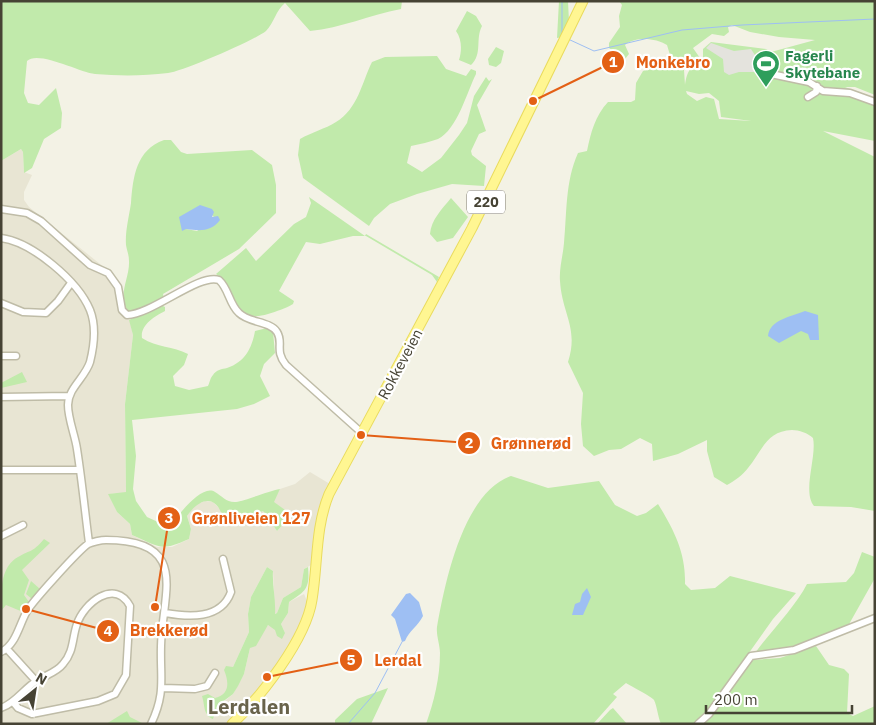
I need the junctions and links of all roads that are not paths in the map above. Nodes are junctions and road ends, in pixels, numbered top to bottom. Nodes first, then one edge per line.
1 (583, 1) edge
2 (757, 65) dead end
3 (817, 86) junction
4 (808, 97) dead end
5 (875, 102) edge
6 (1, 209) edge
7 (1, 238) edge
8 (71, 282) junction
9 (1, 303) edge
10 (1, 356) edge
11 (16, 356) dead end
12 (69, 396) junction
13 (1, 397) edge
14 (363, 434) junction
15 (1, 470) edge
16 (79, 470) junction
17 (23, 525) dead end
18 (1, 536) edge
19 (89, 543) junction
20 (223, 559) dead end
21 (165, 613) junction
22 (875, 618) edge
23 (4, 651) edge
24 (215, 673) dead end
25 (36, 681) junction
26 (163, 688) junction
27 (13, 702) junction
28 (1, 708) edge
29 (151, 724) edge
30 (232, 724) edge
31 (698, 724) edge

1 - 14 main road, Rokkeveien / 220
2 - 3 street
3 - 4 street
3 - 5 street
6 - 14 street
7 - 8 street
8 - 9 street
8 - 12 street
10 - 11 street
12 - 13 street
12 - 16 street
14 - 30 main road, Rokkeveien / 220
15 - 16 street
16 - 19 street
17 - 18 street
19 - 21 street
19 - 23 street
20 - 21 street
21 - 26 street
22 - 31 street
23 - 25 street
24 - 26 street
25 - 27 street
25 - 27 street
26 - 29 street
27 - 28 street

